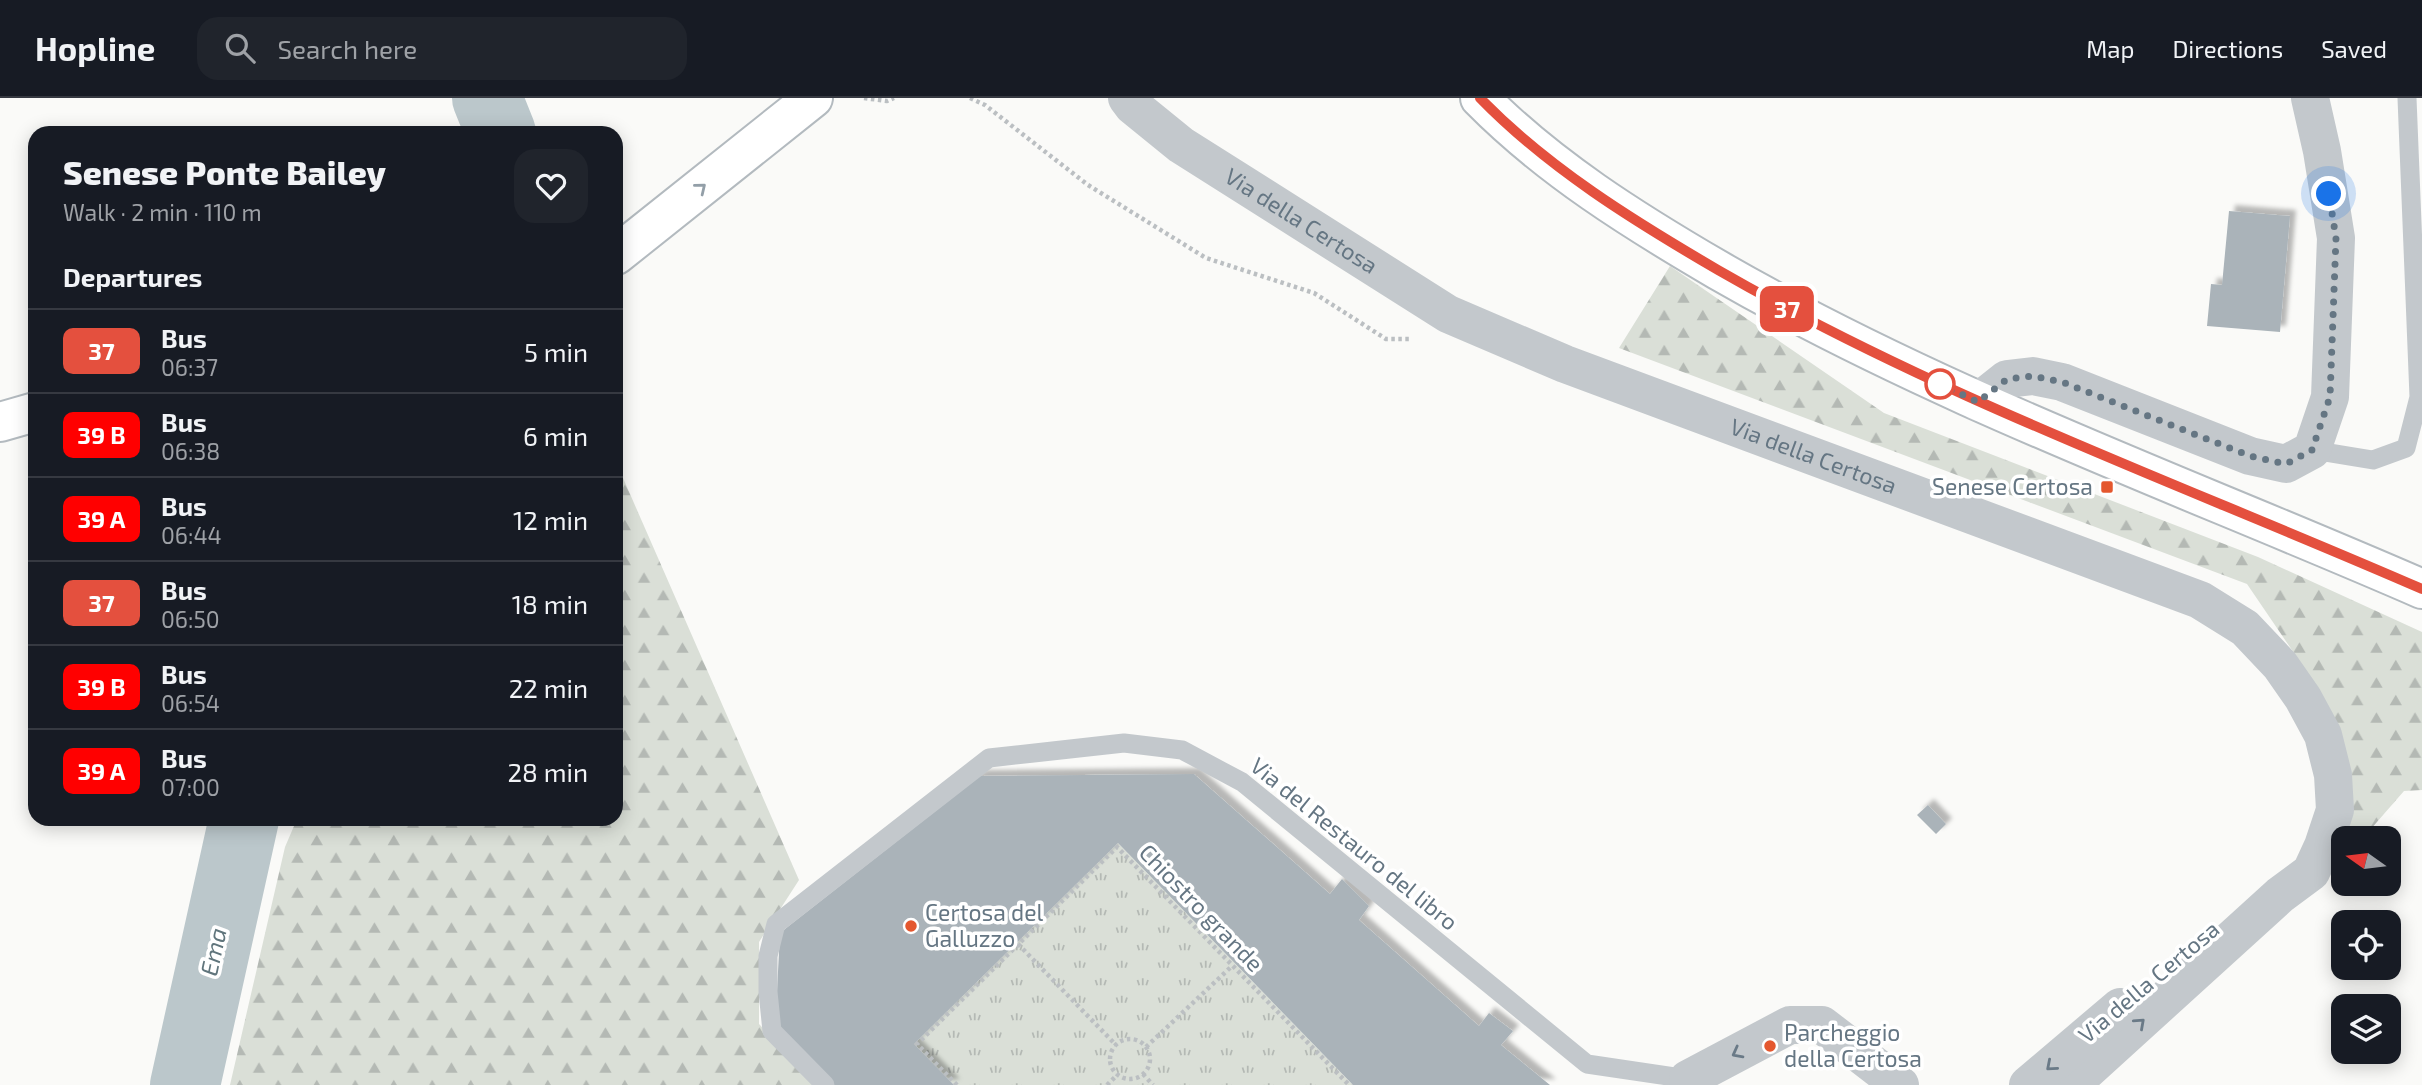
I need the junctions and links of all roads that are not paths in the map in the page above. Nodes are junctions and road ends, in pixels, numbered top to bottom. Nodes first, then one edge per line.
1 (813, 98) edge
2 (1127, 98) edge
3 (1479, 98) edge
4 (2310, 98) edge
5 (2407, 98) edge
6 (632, 232) edge
7 (1978, 402) junction
8 (28, 414) edge
9 (0, 422) edge
10 (2312, 450) junction
11 (2422, 589) edge
12 (2280, 895) junction
13 (1691, 1082) edge
14 (825, 1085) edge
15 (1900, 1085) edge
16 (2028, 1085) edge
17 (2071, 1085) edge

6 -> 1 main road
2 - 12 street, Via della Certosa
3 - 7 main road
4 - 10 street
5 - 10 lane
7 - 10 street
7 - 11 main road
8 - 9 main road
12 -> 16 street, Via della Certosa
17 -> 12 street, Via della Certosa
13 - 14 lane, Via del Restauro del libro
15 -> 13 street

